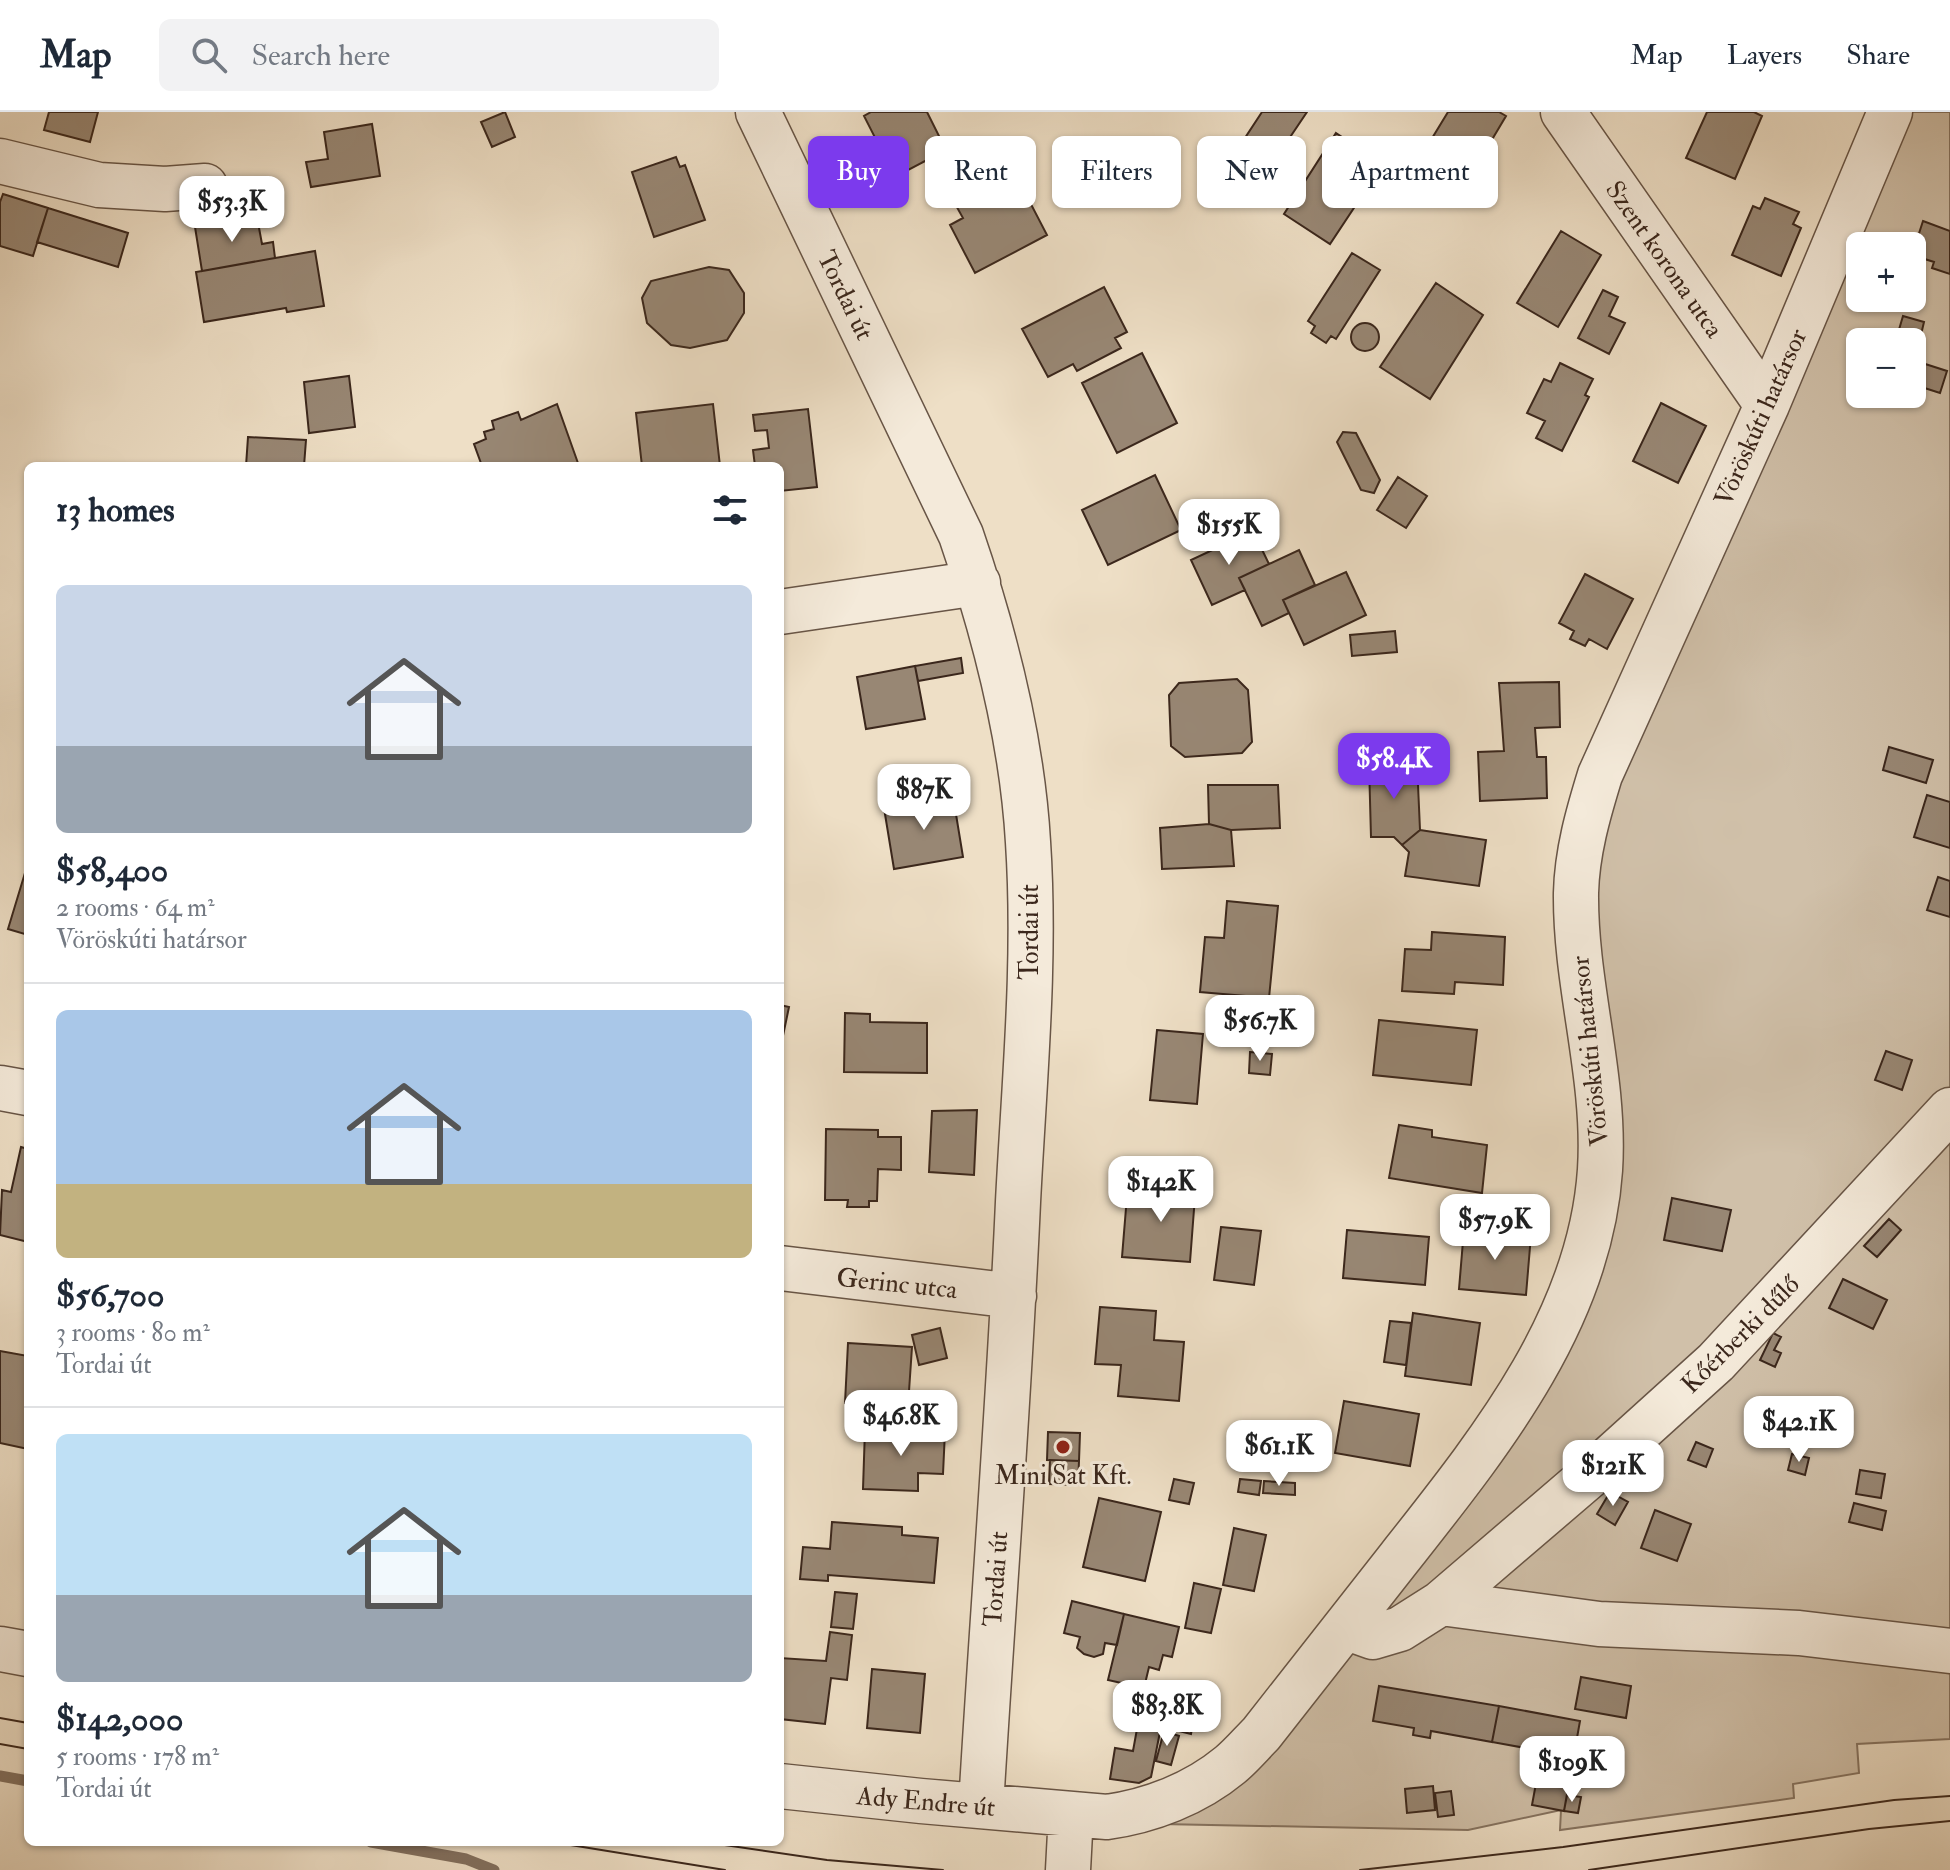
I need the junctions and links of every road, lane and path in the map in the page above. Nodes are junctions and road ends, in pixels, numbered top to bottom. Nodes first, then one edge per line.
1 (758, 112) edge
2 (1563, 112) edge
3 (1890, 112) edge
4 (0, 161) edge
5 (205, 186) dead end
6 (1767, 405) junction
7 (978, 583) junction
8 (784, 611) edge
9 (0, 1088) edge
10 (24, 1092) edge
11 (1950, 1110) edge
12 (784, 1268) edge
13 (1014, 1296) junction
14 (1441, 1603) junction
15 (1345, 1627) junction
16 (0, 1649) edge
17 (1950, 1651) edge
18 (24, 1653) edge
19 (784, 1786) edge
20 (981, 1806) junction
21 (1071, 1814) junction
22 (1068, 1870) edge

1 - 7 street, Tordai út
2 - 6 street, Szent korona utca
3 - 6 street, Vöröskúti határsor
4 - 5 street
6 - 15 street, Vöröskúti határsor
7 - 8 street
7 - 13 street, Tordai út
9 - 10 street
11 - 14 street, Kőérberki dűlő
12 - 13 street, Gerinc utca
13 - 20 street, Tordai út
14 - 15 street, Kőérberki dűlő
14 - 17 street
15 - 21 street, Vöröskúti határsor
16 - 18 street
19 - 20 street, Ady Endre út
20 - 21 street, Ady Endre út
21 - 22 street

